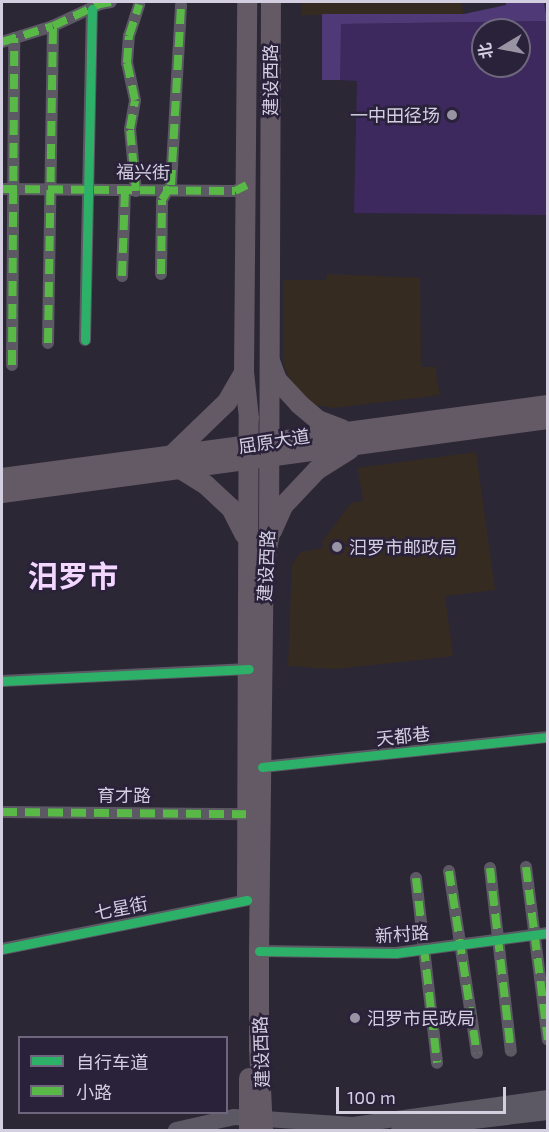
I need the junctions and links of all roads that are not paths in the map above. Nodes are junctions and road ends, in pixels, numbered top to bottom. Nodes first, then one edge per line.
1 (111, 2) edge
2 (247, 2) edge
3 (271, 2) edge
4 (139, 5) dead end
5 (181, 5) dead end
6 (92, 9) junction
7 (53, 26) junction
8 (14, 38) junction
9 (2, 42) edge
10 (247, 185) junction
11 (7, 189) edge
12 (50, 189) junction
13 (88, 190) junction
14 (131, 190) junction
15 (169, 190) junction
16 (161, 274) dead end
17 (122, 276) dead end
18 (85, 340) dead end
19 (48, 343) dead end
20 (268, 356) junction
21 (12, 365) dead end
22 (244, 372) junction
23 (548, 405) edge
24 (548, 419) edge
25 (355, 437) junction
26 (268, 449) junction
27 (249, 453) junction
28 (175, 464) junction
29 (2, 478) edge
30 (2, 493) edge
31 (247, 538) junction
32 (269, 538) junction
33 (249, 669) junction
34 (2, 681) edge
35 (548, 737) edge
36 (262, 767) junction
37 (2, 813) edge
38 (246, 814) junction
39 (526, 867) dead end
40 (490, 868) dead end
41 (449, 871) dead end
42 (416, 878) dead end
43 (247, 900) junction
44 (548, 933) edge
45 (534, 935) junction
46 (498, 940) junction
47 (462, 945) junction
48 (2, 949) edge
49 (423, 950) junction
50 (259, 951) junction
51 (548, 1040) edge
52 (512, 1051) dead end
53 (477, 1053) dead end
54 (437, 1063) dead end
55 (548, 1098) edge
56 (548, 1112) edge
57 (256, 1124) edge
58 (180, 1130) edge
59 (399, 1131) edge

1 - 6 street
2 - 10 main road, 建设西路
3 - 20 main road, 建设西路
4 - 14 street
5 - 15 street
6 - 7 street
6 - 13 street
7 - 8 street
7 - 12 street
8 - 9 street
8 - 11 street
10 - 15 street, 福兴街
10 - 22 main road, 建设西路
11 - 12 street, 福兴街
11 - 21 street
12 - 13 street, 福兴街
12 - 19 street
13 - 14 street, 福兴街
13 - 18 street
14 - 15 street, 福兴街
14 - 17 street
15 - 16 street
20 - 25 main road
20 - 26 main road, 建设西路
22 - 27 main road, 建设西路
22 - 28 main road
23 - 25 main road, 屈原大道
24 - 25 main road, 屈原大道
25 - 26 main road, 屈原大道
25 - 32 main road
26 - 27 main road, 屈原大道
26 - 32 main road, 建设西路
27 - 28 main road, 屈原大道
27 - 31 main road, 建设西路
28 - 29 main road, 屈原大道
28 - 30 main road, 屈原大道
28 - 31 main road
31 - 33 main road, 建设西路
32 - 36 main road, 建设西路
33 - 34 street
33 - 38 main road, 建设西路
35 - 36 street, 天都巷
36 - 50 main road, 建设西路
37 - 38 street, 育才路
38 - 43 main road, 建设西路
39 - 45 street
40 - 46 street
41 - 47 street
42 - 49 street
43 - 48 street, 七星街
43 - 57 main road, 建设西路
44 - 45 street, 新村路
45 - 46 street, 新村路
45 - 51 street
46 - 47 street, 新村路
46 - 52 street
47 - 49 street, 新村路
47 - 53 street
49 - 50 street, 新村路
49 - 54 street
50 - 57 main road, 建设西路
55 - 57 main road
56 - 59 main road
57 - 58 main road

